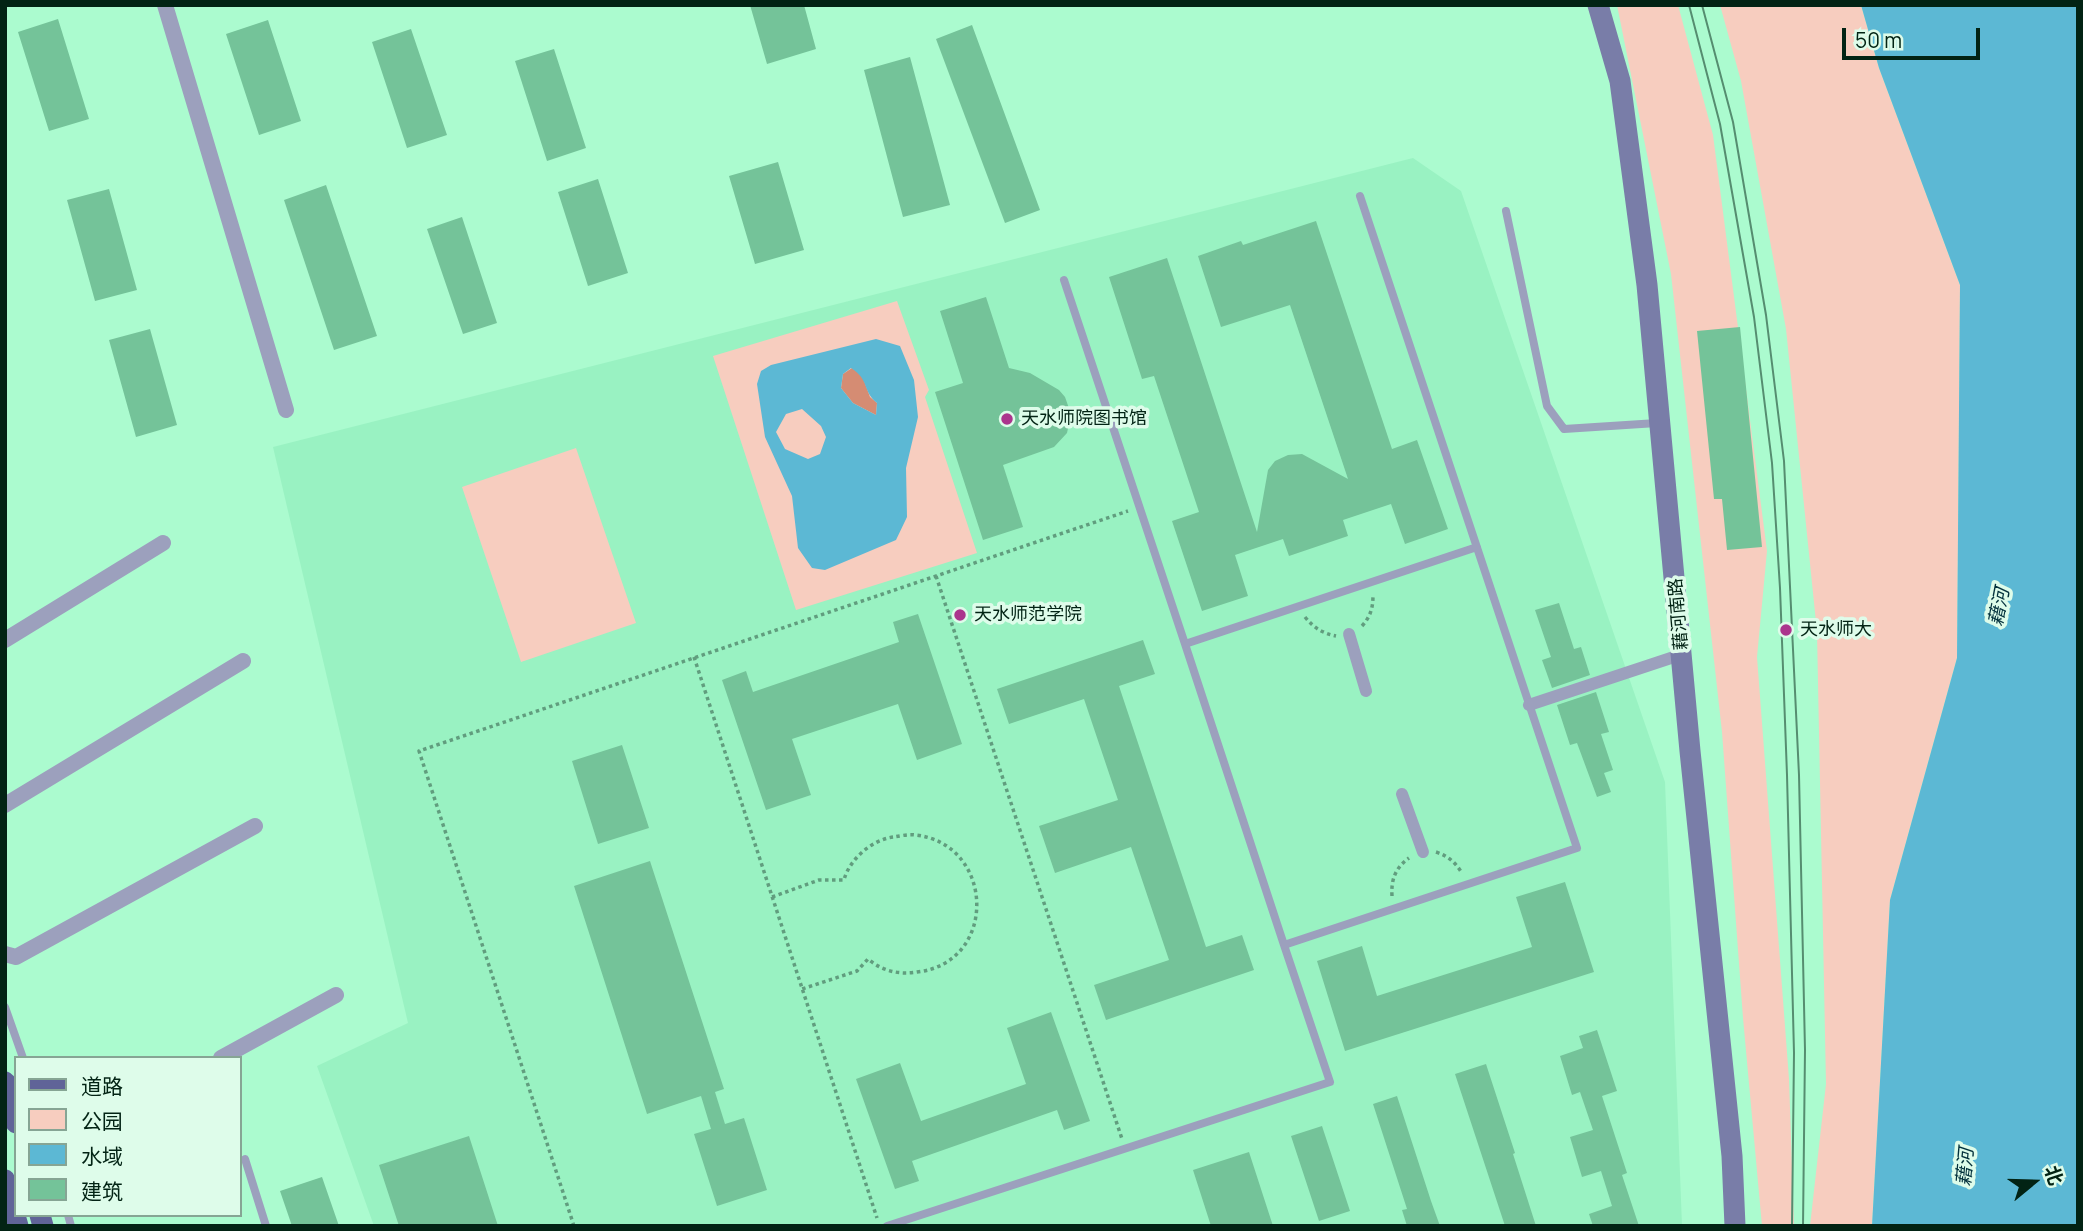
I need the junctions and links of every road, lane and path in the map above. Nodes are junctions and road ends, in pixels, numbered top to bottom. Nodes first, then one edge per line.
1 (164, 5) edge
2 (1598, 5) edge
3 (1360, 196) dead end
4 (1506, 211) dead end
5 (1064, 280) dead end
6 (286, 410) dead end
7 (1660, 422) junction
8 (1140, 507) junction
9 (163, 543) dead end
10 (1477, 547) junction
11 (936, 576) junction
12 (1349, 634) dead end
13 (5, 640) edge
14 (1185, 644) junction
15 (1683, 654) junction
16 (694, 657) junction
17 (243, 661) dead end
18 (1366, 691) dead end
19 (1529, 705) junction
20 (1402, 794) dead end
21 (5, 806) edge
22 (255, 826) dead end
23 (1423, 852) junction
24 (1466, 885) junction
25 (772, 897) junction
26 (1396, 908) junction
27 (1284, 945) junction
28 (5, 954) edge
29 (802, 989) junction
30 (336, 995) dead end
31 (5, 1007) edge
32 (22, 1056) edge
33 (225, 1056) edge
34 (5, 1082) edge
35 (14, 1116) edge
36 (1125, 1148) junction
37 (245, 1159) dead end
38 (5, 1180) edge
39 (14, 1212) edge
40 (266, 1226) edge
41 (574, 1226) edge
42 (880, 1226) edge
43 (887, 1226) edge
44 (1735, 1226) edge

1 - 6 street
2 - 7 main road, 藉河南路
3 - 10 lane
4 - 7 lane
5 - 8 lane
7 - 15 main road, 藉河南路
8 - 11 path
8 - 14 lane
9 - 13 street
10 - 14 lane
10 - 19 lane
11 - 16 path
11 - 36 path
12 - 18 street
14 - 27 lane
15 - 19 street
15 - 44 main road, 藉河南路
16 - 25 path
16 - 41 path
17 - 21 street
19 - 24 lane
20 - 23 street
22 - 28 street
23 - 24 path
23 - 26 path
24 - 26 lane
25 - 29 path
25 - 29 path
26 - 27 lane
27 - 36 lane
29 - 42 path
30 - 33 street
31 - 32 lane
34 - 35 main road
36 - 43 lane
37 - 40 lane
38 - 39 main road

